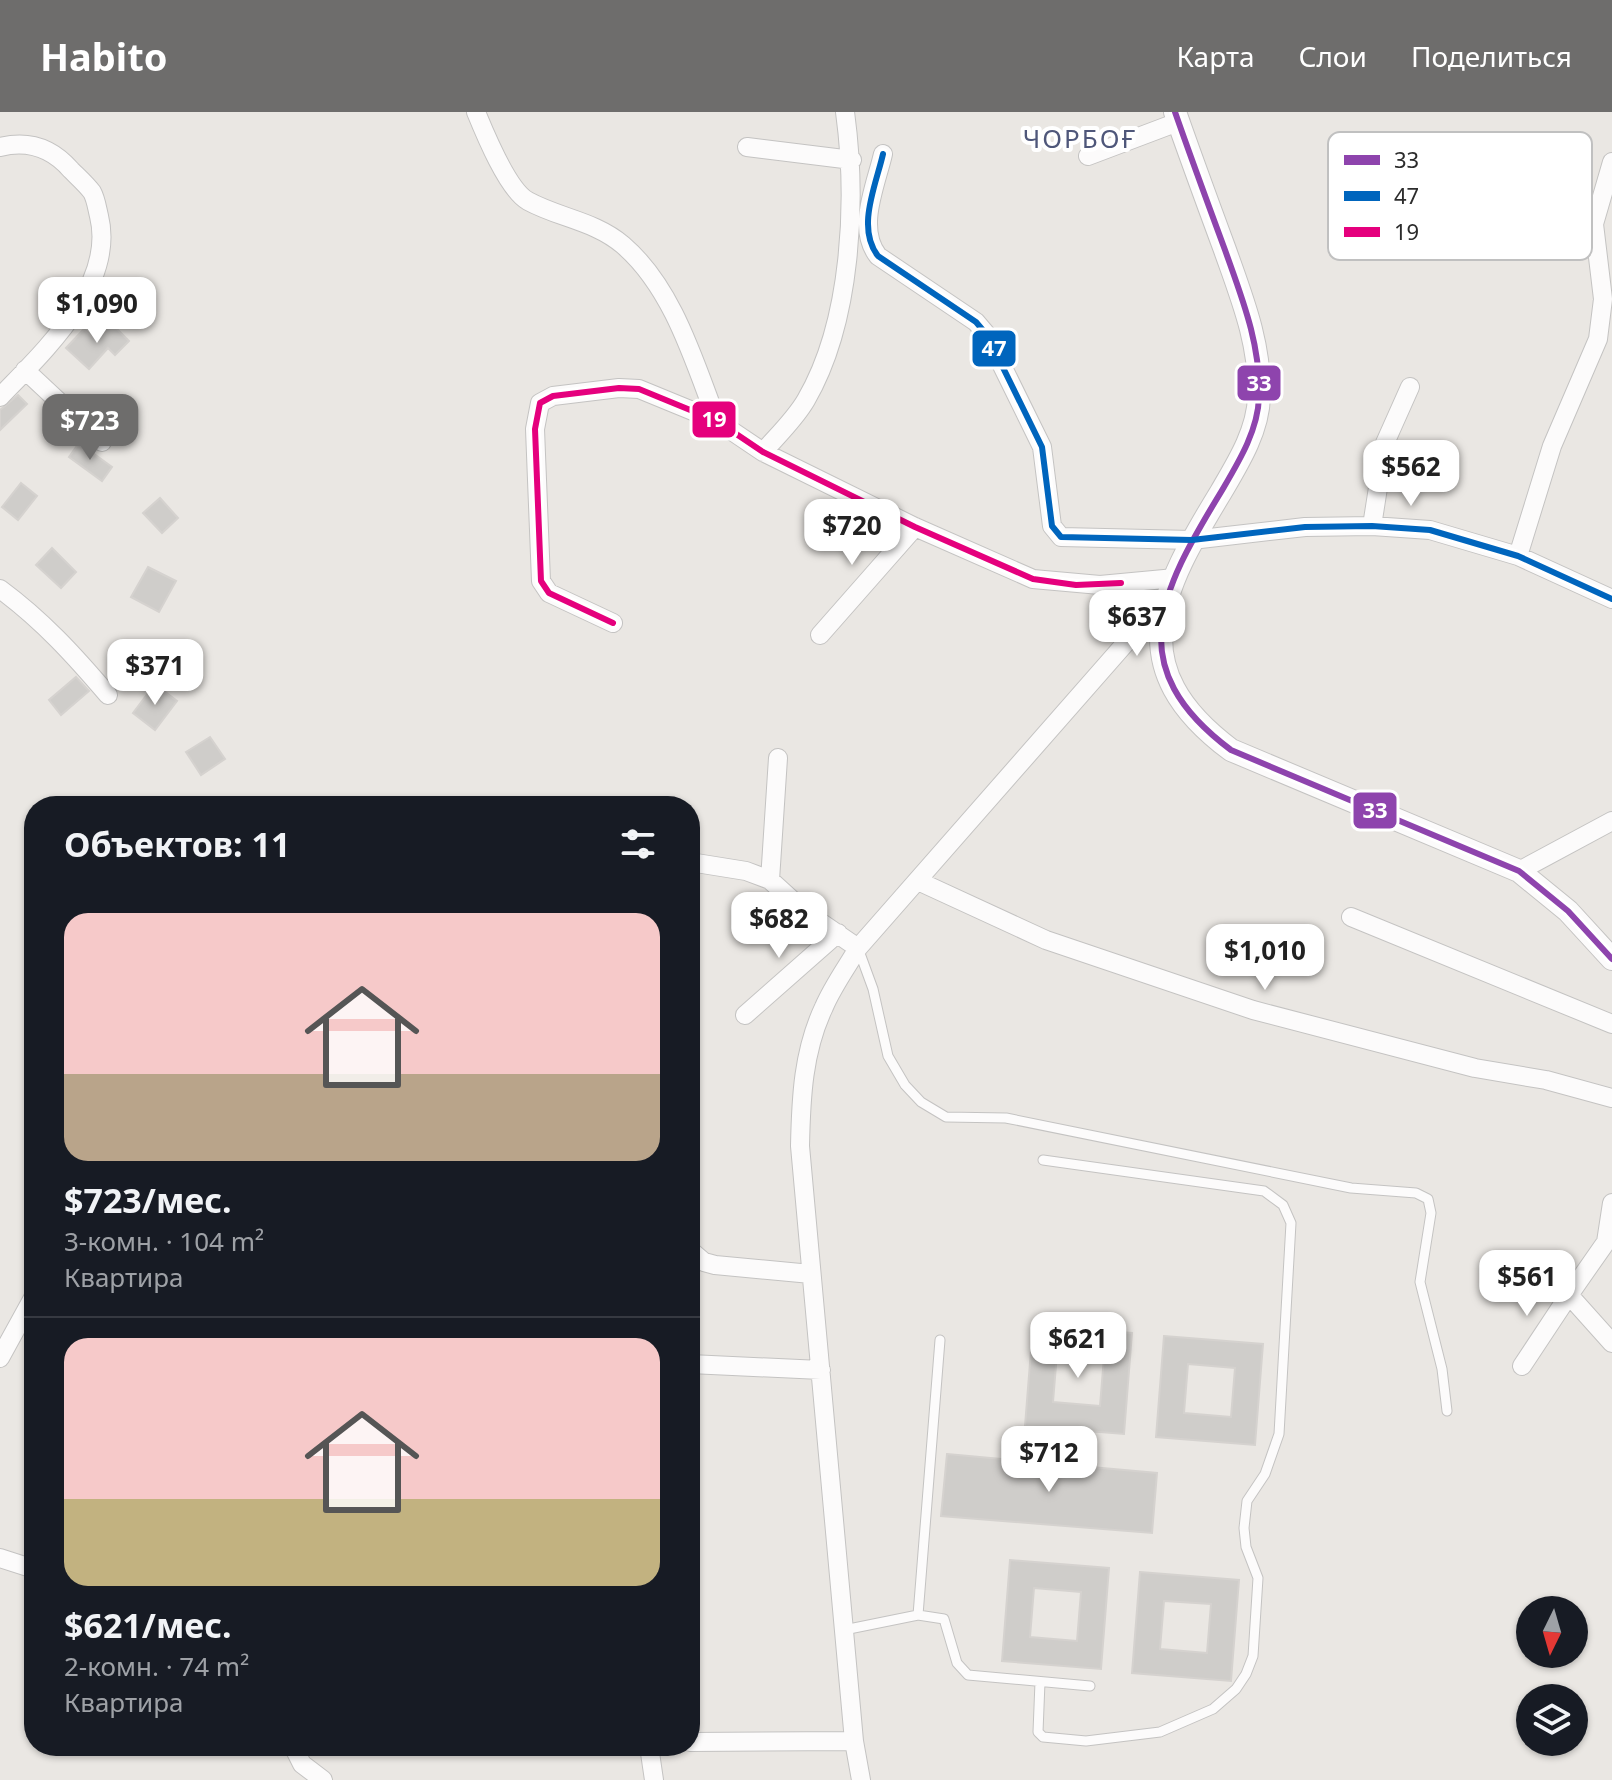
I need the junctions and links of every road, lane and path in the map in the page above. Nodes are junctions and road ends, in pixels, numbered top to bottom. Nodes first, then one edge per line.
1 (476, 112) edge
2 (845, 112) edge
3 (1176, 117) edge
4 (0, 147) edge
5 (747, 147) dead end
6 (883, 154) dead end
7 (1088, 156) dead end
8 (852, 160) junction
9 (1612, 162) edge
10 (25, 370) junction
11 (1410, 387) dead end
12 (0, 397) edge
13 (717, 421) junction
14 (102, 442) dead end
15 (763, 452) junction
16 (1372, 526) junction
17 (915, 527) junction
18 (1192, 540) junction
19 (1518, 556) junction
20 (1170, 587) junction
21 (0, 589) edge
22 (1612, 599) edge
23 (613, 623) dead end
24 (820, 635) dead end
25 (108, 695) dead end
26 (778, 758) dead end
27 (1612, 821) edge
28 (700, 864) edge
29 (1519, 871) junction
30 (770, 880) junction
31 (918, 881) junction
32 (1351, 917) dead end
33 (838, 933) junction
34 (858, 948) junction
35 (1612, 959) edge
36 (745, 1015) dead end
37 (1612, 1024) edge
38 (1612, 1098) edge
39 (1043, 1160) dead end
40 (1612, 1203) edge
41 (700, 1259) edge
42 (811, 1274) junction
43 (1569, 1295) junction
44 (24, 1314) edge
45 (940, 1340) dead end
46 (1612, 1343) edge
47 (0, 1358) edge
48 (700, 1364) edge
49 (1522, 1366) dead end
50 (821, 1370) junction
51 (1447, 1411) dead end
52 (0, 1558) edge
53 (24, 1566) edge
54 (918, 1615) junction
55 (844, 1630) junction
56 (1040, 1682) junction
57 (1090, 1686) dead end
58 (854, 1741) junction
59 (700, 1742) edge
60 (298, 1756) edge
61 (650, 1756) edge
62 (323, 1780) edge
63 (654, 1780) edge
64 (861, 1780) edge

1 - 13 street
2 - 8 street
3 - 7 street
3 - 18 street
4 - 10 street
5 - 8 street
6 - 18 street
8 - 15 street
9 - 19 street
10 - 12 street
10 - 14 street
11 - 16 street
13 - 15 street
13 - 23 street
15 - 17 street
16 - 18 street
16 - 19 street
17 - 20 street
17 - 24 street
18 - 20 street
19 - 22 street
20 - 29 street
20 - 31 street
21 - 25 street
26 - 30 street
27 - 29 street
28 - 30 street
29 - 35 street
30 - 33 street
31 - 34 street
31 - 38 street
32 - 37 street
33 - 34 street
33 - 36 street
34 - 42 street
34 - 51 lane
39 - 56 lane
40 - 43 street
41 - 42 street
42 - 50 street
43 - 46 street
43 - 49 street
44 - 47 street
45 - 54 lane
48 - 50 street
50 - 55 street
52 - 53 street
54 - 55 lane
54 - 56 lane
55 - 58 street
56 - 57 lane
58 - 59 street
58 - 64 street
60 - 62 street
61 - 63 street

